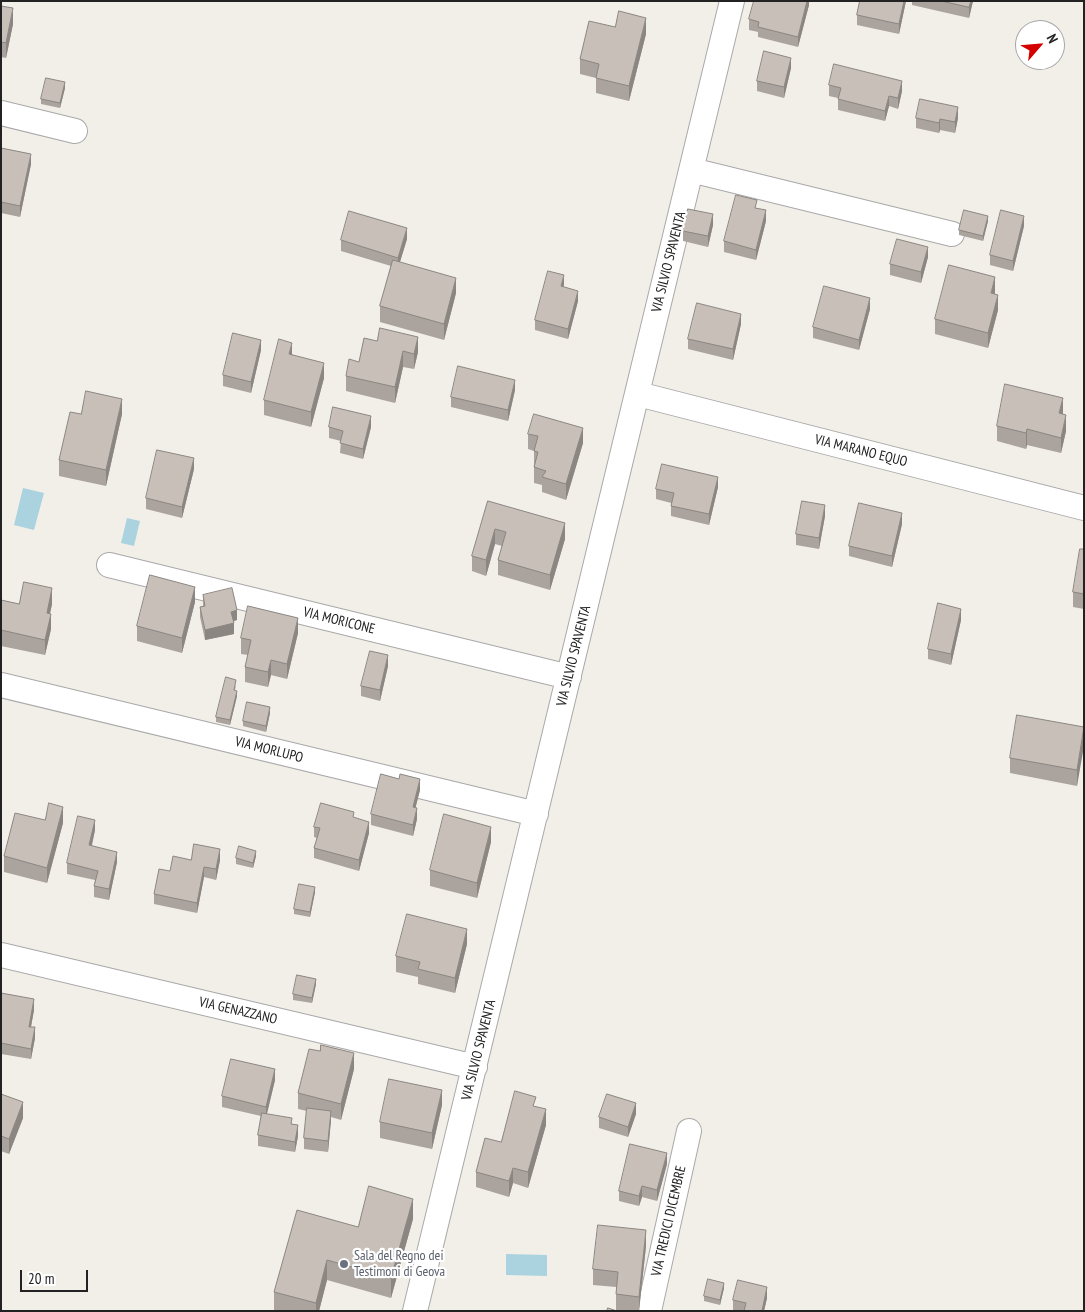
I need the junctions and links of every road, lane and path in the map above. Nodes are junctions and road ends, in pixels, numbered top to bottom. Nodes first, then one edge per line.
1 (732, 1) edge
2 (1, 113) edge
3 (75, 131) dead end
4 (691, 170) junction
5 (952, 234) dead end
6 (638, 394) junction
7 (1084, 508) edge
8 (109, 565) dead end
9 (569, 677) junction
10 (1, 686) edge
11 (536, 814) junction
12 (1, 956) edge
13 (475, 1067) junction
14 (690, 1131) dead end
15 (415, 1311) edge
16 (649, 1311) edge

1 - 4 street, VIA SILVIO SPAVENTA
2 - 3 street
4 - 5 street
4 - 6 street, VIA SILVIO SPAVENTA
6 - 7 street, VIA MARANO EQUO
6 - 9 street, VIA SILVIO SPAVENTA
8 - 9 street, VIA MORICONE
9 - 11 street, VIA SILVIO SPAVENTA
10 - 11 street, VIA MORLUPO
11 - 13 street, VIA SILVIO SPAVENTA
12 - 13 street, VIA GENAZZANO
13 - 15 street, VIA SILVIO SPAVENTA
14 - 16 street, VIA TREDICI DICEMBRE

